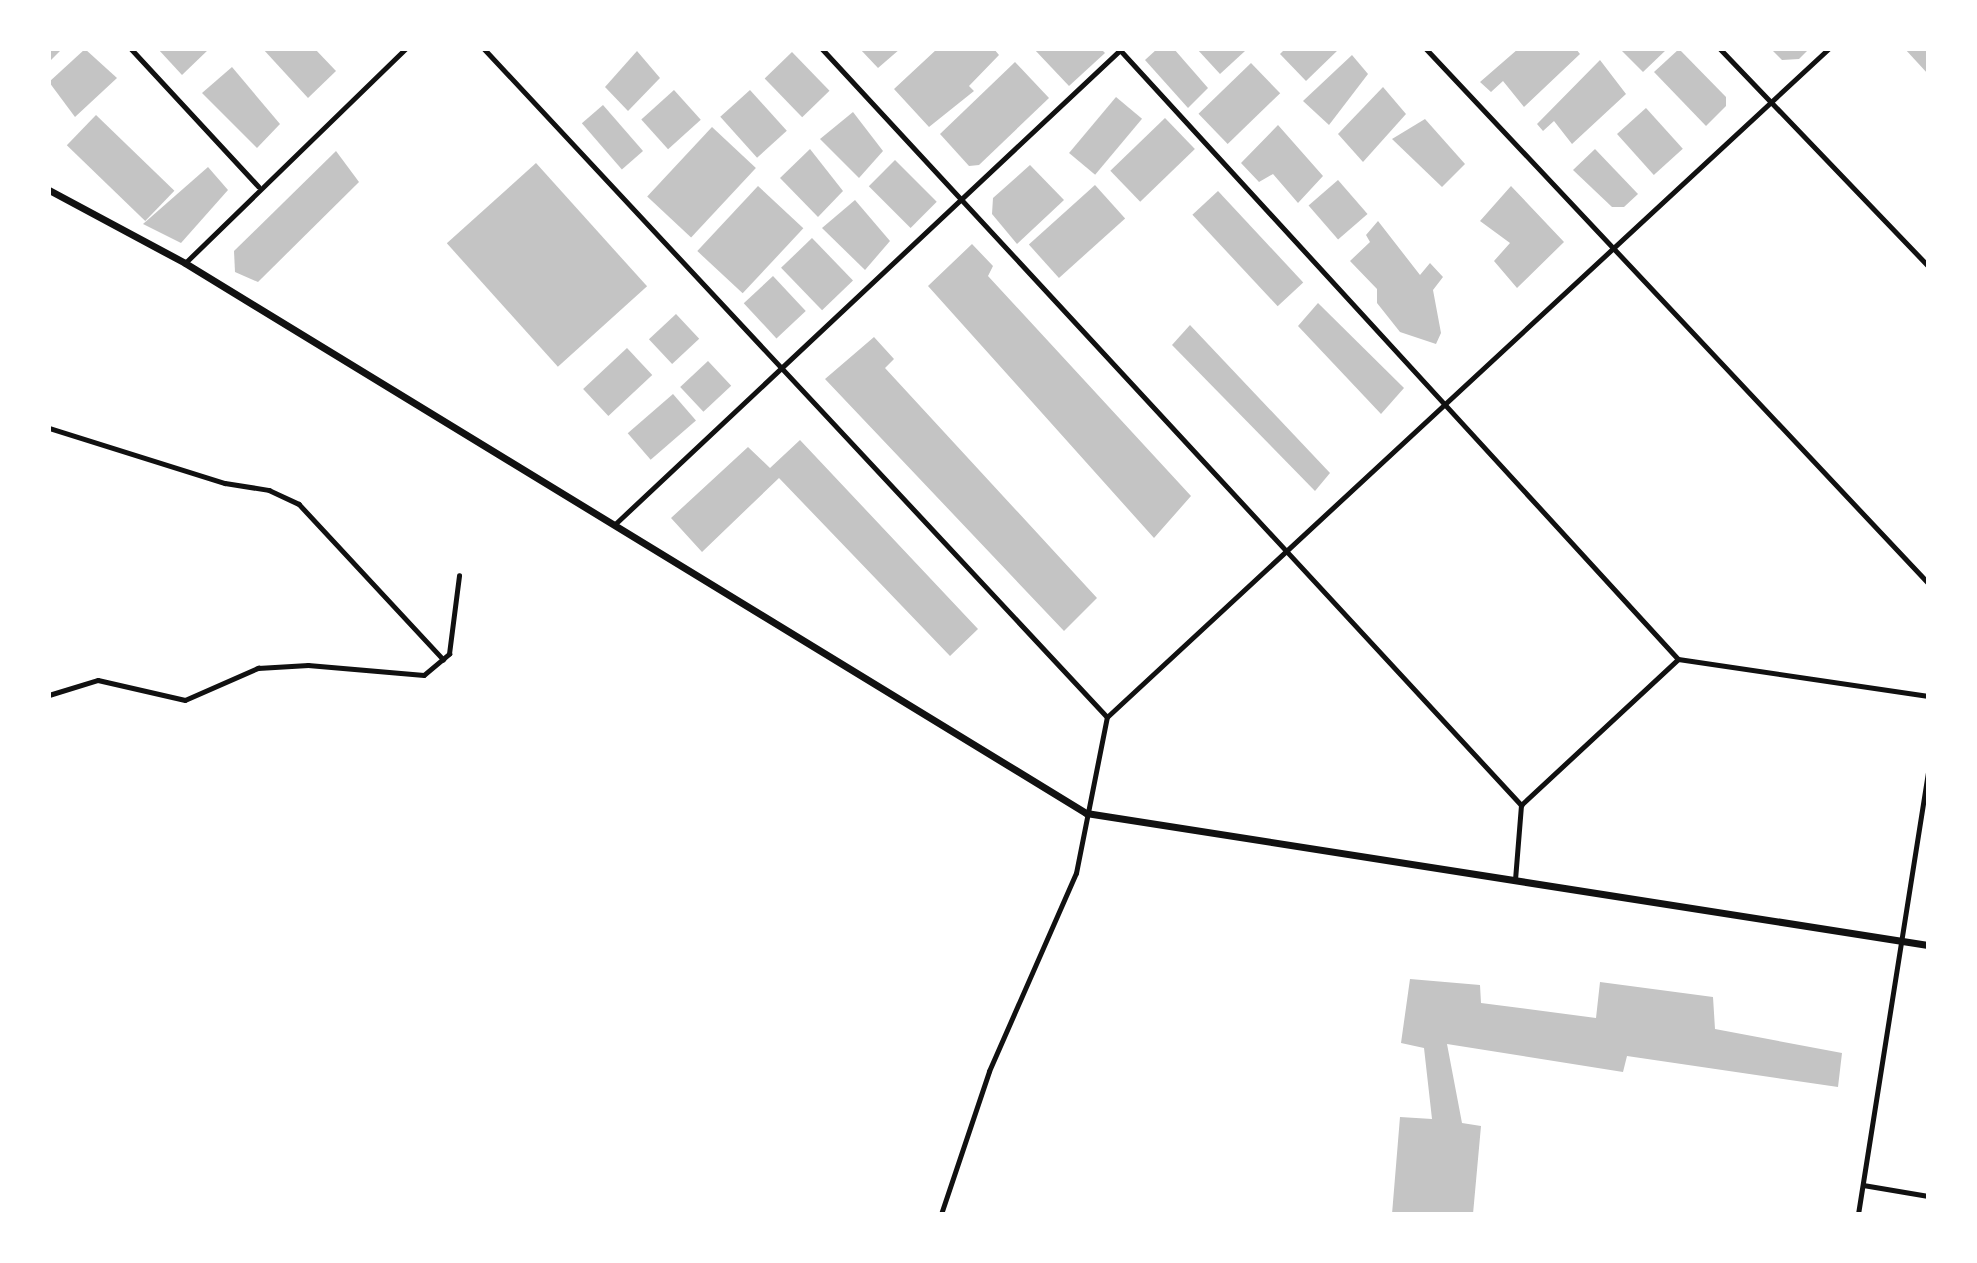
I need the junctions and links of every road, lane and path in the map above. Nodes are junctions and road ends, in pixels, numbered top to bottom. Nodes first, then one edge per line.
1 (131, 49) edge
2 (405, 49) edge
3 (484, 49) edge
4 (822, 49) edge
5 (1120, 49) edge
6 (1426, 49) edge
7 (1720, 49) edge
8 (1828, 49) edge
9 (1770, 102) junction
10 (258, 186) junction
11 (49, 190) edge
12 (961, 199) junction
13 (1613, 248) junction
14 (185, 263) junction
15 (1928, 266) edge
16 (781, 368) junction
17 (1447, 402) junction
18 (49, 428) edge
19 (614, 525) junction
20 (1286, 551) junction
21 (459, 576) dead end
22 (1928, 583) edge
23 (443, 659) junction
24 (1678, 659) junction
25 (49, 695) edge
26 (1928, 696) edge
27 (1107, 717) junction
28 (1928, 770) edge
29 (1521, 805) junction
30 (1086, 813) junction
31 (1515, 880) junction
32 (1901, 941) junction
33 (1928, 945) edge
34 (1863, 1185) junction
35 (1928, 1196) edge
36 (941, 1214) edge
37 (1858, 1214) edge

1 - 10 lane
2 - 10 lane
3 - 16 lane
4 - 12 lane
5 - 12 lane
5 - 17 lane
6 - 13 lane
7 - 9 lane
8 - 9 lane
9 - 13 lane
9 - 15 lane
10 - 14 lane
11 - 14 street
12 - 16 lane
12 - 20 lane
13 - 17 lane
13 - 22 lane
14 - 19 street
16 - 19 lane
16 - 27 lane
17 - 20 lane
17 - 24 lane
18 - 23 path
19 - 30 street
20 - 27 lane
20 - 29 lane
21 - 23 path
23 - 25 path
24 - 26 lane
24 - 29 lane
27 - 30 lane
28 - 32 lane
29 - 31 lane
30 - 31 street
30 - 36 lane
31 - 32 street
32 - 33 street
32 - 34 lane
34 - 35 lane
34 - 37 lane

